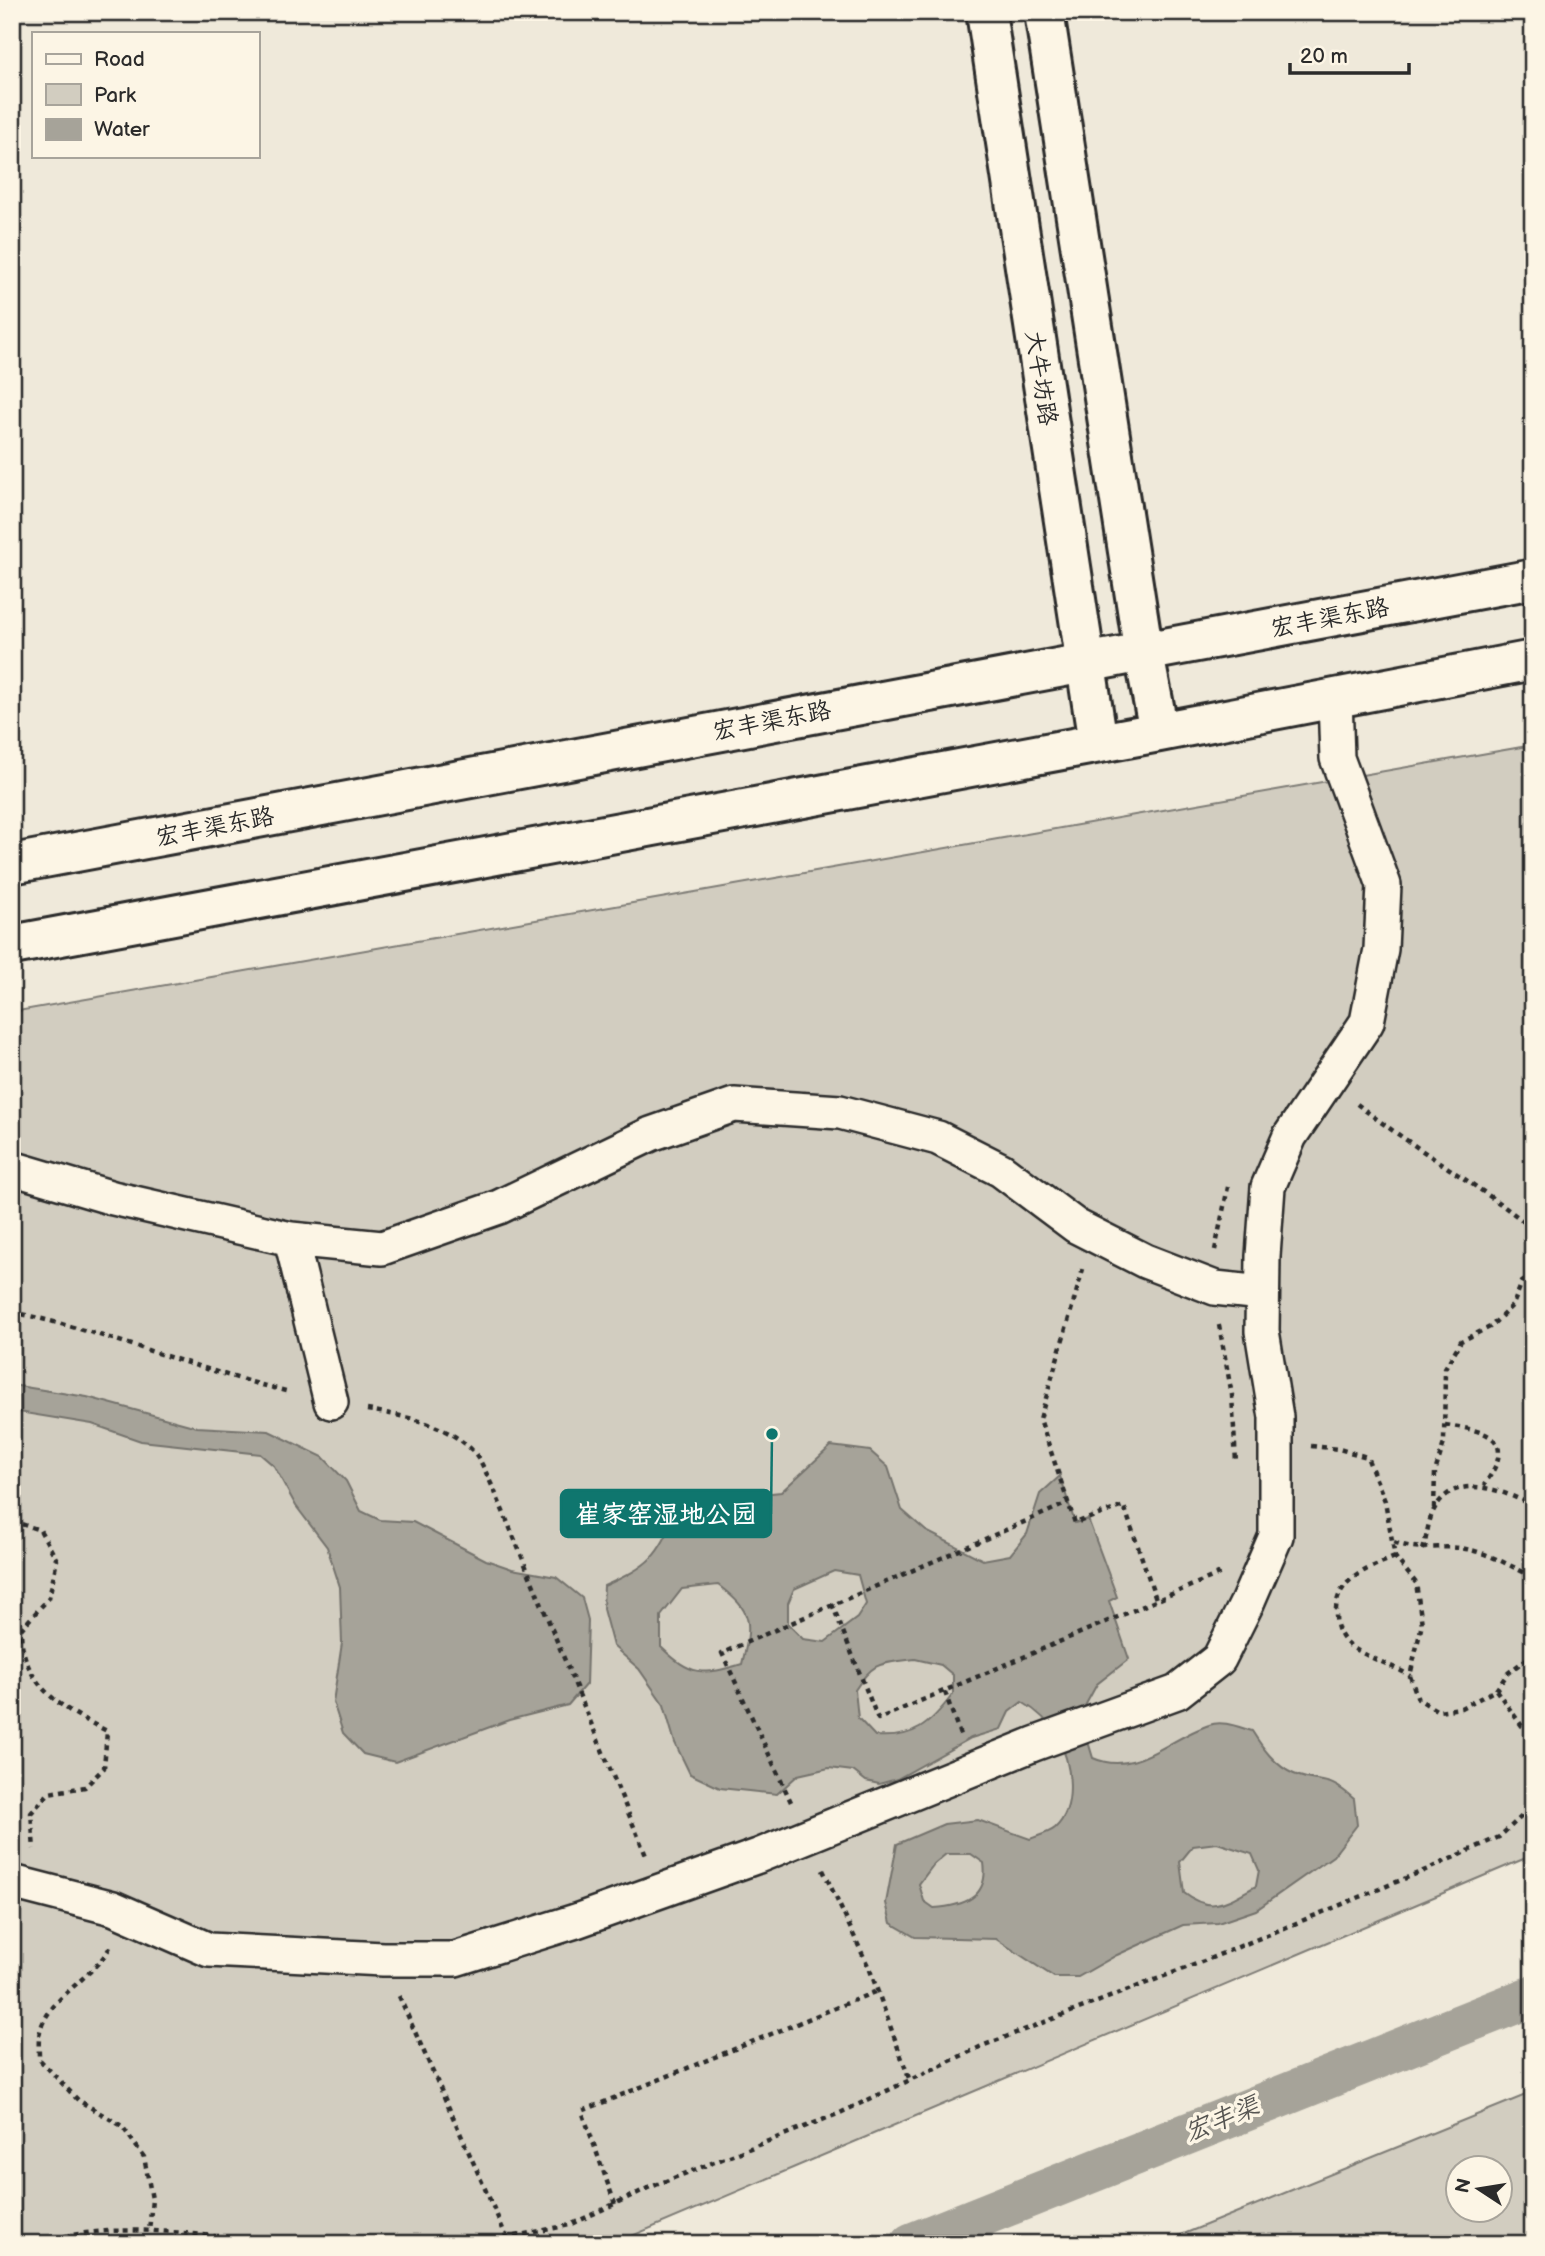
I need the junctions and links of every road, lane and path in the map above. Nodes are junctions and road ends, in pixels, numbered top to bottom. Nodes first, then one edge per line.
1 (986, 12) edge
2 (1044, 12) edge
3 (1533, 579) edge
4 (1144, 654) junction
5 (1533, 660) edge
6 (1085, 662) junction
7 (1335, 698) junction
8 (1158, 732) junction
9 (1098, 743) junction
10 (12, 864) edge
11 (12, 945) edge
12 (1328, 1082) junction
13 (12, 1168) edge
14 (1533, 1228) edge
15 (1093, 1235) junction
16 (291, 1239) junction
17 (1533, 1276) edge
18 (1262, 1293) junction
19 (12, 1312) edge
20 (331, 1402) junction
21 (1445, 1425) junction
22 (1276, 1451) junction
23 (1484, 1485) junction
24 (1068, 1503) junction
25 (1533, 1506) edge
26 (1434, 1508) junction
27 (12, 1521) edge
28 (1394, 1542) junction
29 (1423, 1550) junction
30 (1395, 1557) junction
31 (1224, 1572) dead end
32 (1533, 1577) edge
33 (1156, 1599) junction
34 (832, 1604) junction
35 (1533, 1654) edge
36 (1410, 1676) junction
37 (1496, 1690) junction
38 (945, 1692) junction
39 (1533, 1734) edge
40 (972, 1769) junction
41 (1533, 1806) edge
42 (806, 1835) junction
43 (12, 1882) edge
44 (44, 1891) junction
45 (661, 1891) junction
46 (128, 1914) junction
47 (383, 1959) junction
48 (877, 1991) junction
49 (909, 2081) junction
50 (615, 2204) junction
51 (149, 2232) junction
52 (508, 2238) junction
53 (35, 2244) edge
54 (269, 2244) edge
55 (475, 2244) edge

1 - 6 main road, 大牛坊路
2 - 4 main road
3 - 4 main road, 宏丰渠东路
4 - 6 main road, 宏丰渠东路
4 - 8 main road
5 - 7 main road
6 - 9 main road, 大牛坊路
6 - 10 main road, 宏丰渠东路
7 - 8 main road
7 - 12 street
8 - 9 main road
9 - 11 main road
12 - 14 path
12 - 18 street
13 - 16 street
15 - 16 street
15 - 18 street
15 - 24 path
16 - 20 street
17 - 21 path
18 - 22 street
19 - 20 path
20 - 45 path
21 - 23 path
21 - 26 path
22 - 28 path
22 - 40 street
23 - 25 path
23 - 26 path
24 - 33 path
24 - 34 path
26 - 29 path
27 - 44 path
28 - 29 path
28 - 30 path
29 - 32 path
30 - 36 path
30 - 36 path
31 - 33 path
33 - 38 path
34 - 38 path
34 - 42 path
35 - 37 path
36 - 37 path
37 - 39 path
38 - 40 path
40 - 42 street
41 - 49 path
42 - 45 street
42 - 48 path
43 - 44 street
44 - 46 street
45 - 47 street
46 - 47 street
46 - 51 path
47 - 52 path
48 - 49 path
48 - 50 path
49 - 50 path
50 - 52 path
51 - 53 path
51 - 54 path
52 - 55 path

